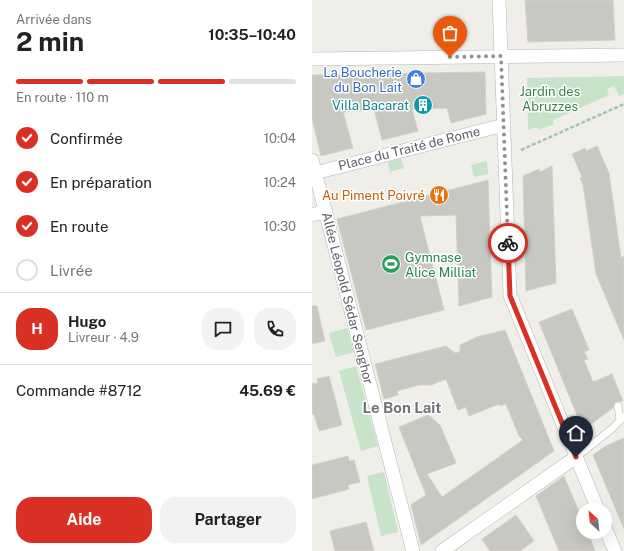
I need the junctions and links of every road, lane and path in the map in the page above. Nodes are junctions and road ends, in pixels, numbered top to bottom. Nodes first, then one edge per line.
1 (499, 0) edge
2 (624, 55) edge
3 (501, 56) junction
4 (312, 60) edge
5 (624, 104) edge
6 (504, 125) junction
7 (522, 150) dead end
8 (314, 167) edge
9 (326, 210) junction
10 (312, 215) edge
11 (618, 406) dead end
12 (622, 418) edge
13 (576, 457) junction
14 (595, 503) edge
15 (610, 539) edge
16 (413, 551) edge
17 (442, 551) edge
18 (615, 551) edge

1 - 3 street
2 - 3 street
3 - 4 street
3 - 6 street
5 - 7 path
6 - 8 street, Place du Traité de Rome
6 - 13 street
8 - 9 street, Allée Léopold Sédar Senghor
9 - 10 street
9 - 16 street, Allée Léopold Sédar Senghor
11 - 12 lane
12 - 13 lane
13 - 14 street
13 - 17 street
15 - 18 street

